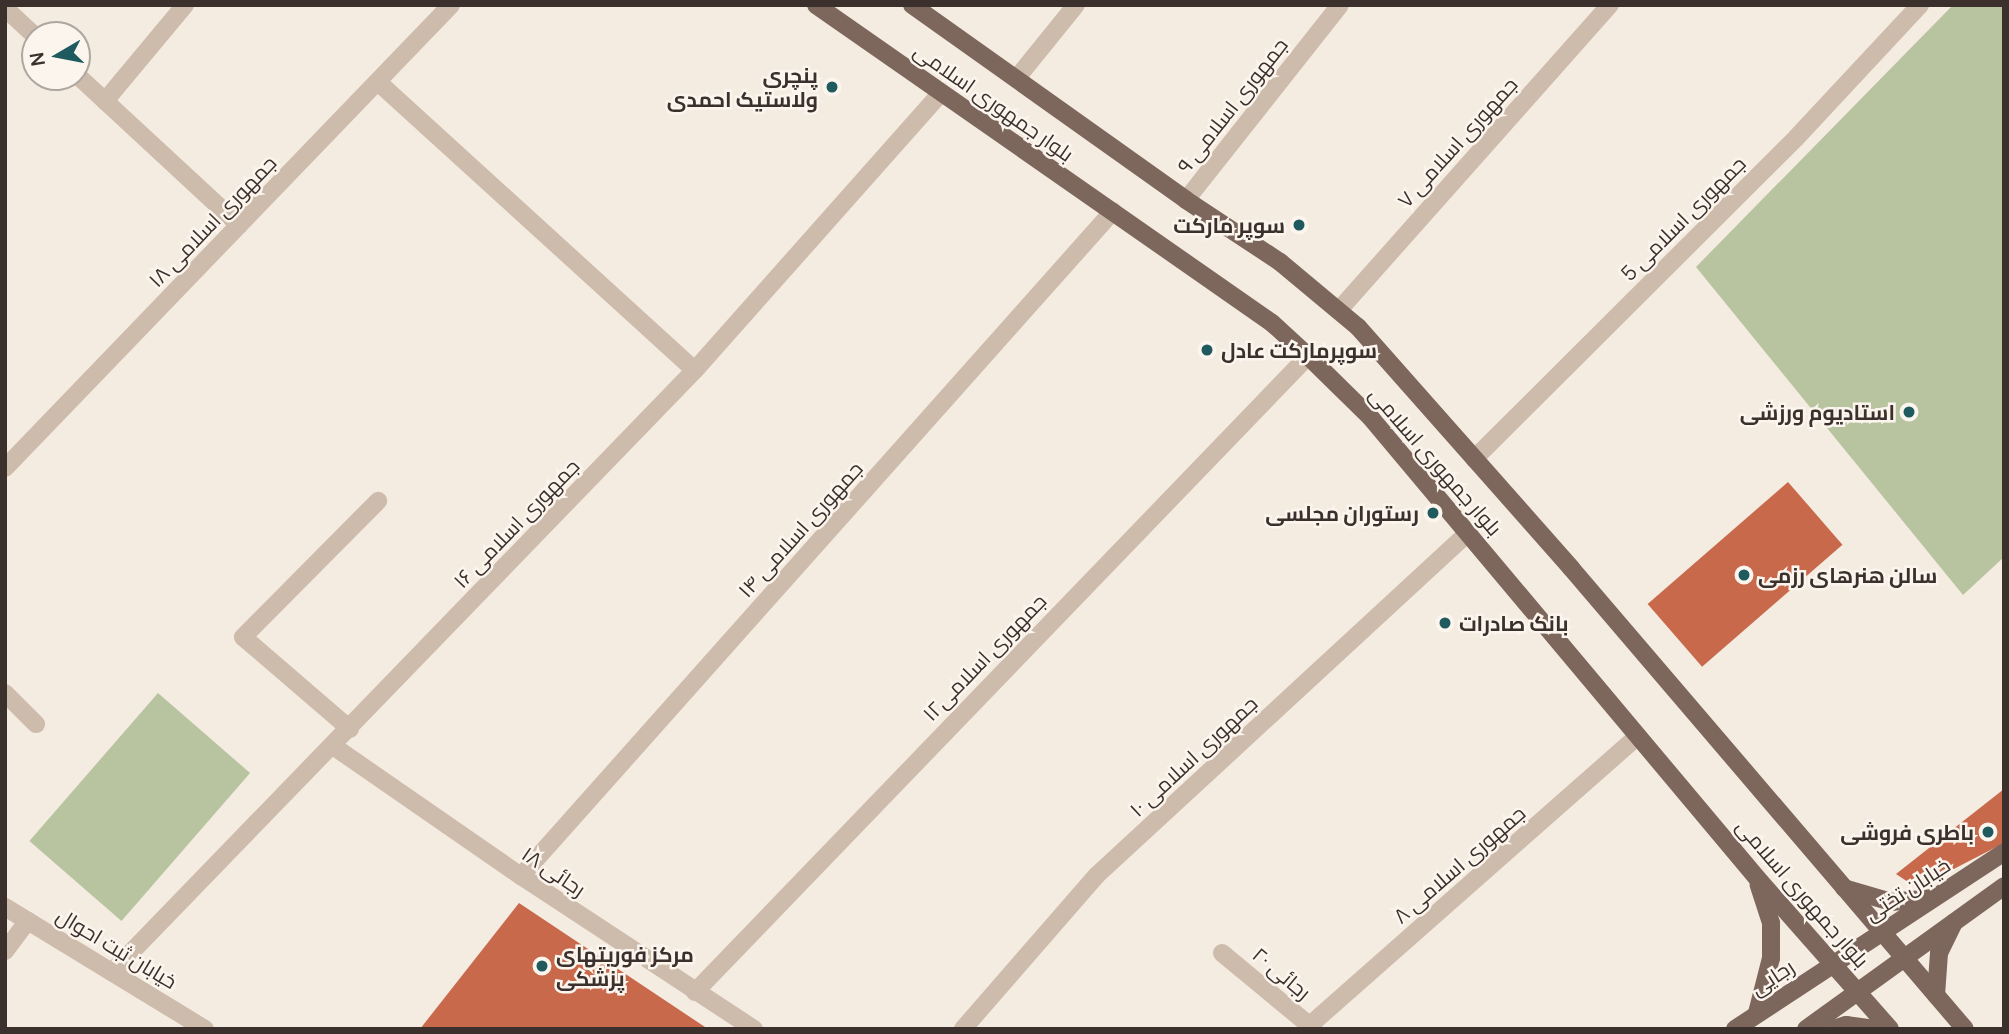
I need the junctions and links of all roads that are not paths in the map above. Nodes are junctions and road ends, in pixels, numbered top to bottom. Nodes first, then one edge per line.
1 (185, 5) edge
2 (451, 5) edge
3 (816, 5) edge
4 (912, 5) edge
5 (1076, 5) edge
6 (1340, 5) edge
7 (1610, 5) edge
8 (1920, 5) edge
9 (5, 9) edge
10 (21, 23) edge
11 (1016, 79) junction
12 (378, 82) junction
13 (91, 88) edge
14 (940, 94) junction
15 (105, 101) junction
16 (1186, 200) junction
17 (1112, 211) junction
18 (239, 225) junction
19 (1339, 310) junction
20 (1308, 356) junction
21 (695, 370) junction
22 (1474, 459) junction
23 (5, 468) edge
24 (378, 501) dead end
25 (1469, 532) junction
26 (5, 693) edge
27 (36, 724) dead end
28 (349, 729) junction
29 (1638, 736) junction
30 (333, 746) junction
31 (2004, 852) edge
32 (521, 876) junction
33 (1757, 878) junction
34 (2004, 886) edge
35 (1843, 887) junction
36 (1936, 898) junction
37 (5, 907) edge
38 (1957, 917) junction
39 (29, 921) junction
40 (1883, 932) junction
41 (5, 951) edge
42 (1222, 953) dead end
43 (1903, 956) junction
44 (1835, 963) junction
45 (112, 972) junction
46 (1857, 989) junction
47 (695, 992) junction
48 (1936, 995) junction
49 (1758, 1013) junction
50 (1312, 1027) edge
51 (205, 1029) edge
52 (754, 1029) edge
53 (963, 1029) edge
54 (1735, 1029) edge
55 (1806, 1029) edge
56 (1833, 1029) edge
57 (1875, 1029) edge
58 (1890, 1029) edge
59 (1965, 1029) edge

1 - 15 street
2 - 12 street, جمهوری اسلامی ۱۸
3 - 14 main road, بلوار جمهوری اسلامی
4 - 11 main road, بلوار جمهوری اسلامی
5 - 11 street
6 - 16 street, جمهوری اسلامی ۹
7 - 19 street, جمهوری اسلامی ۷
8 - 22 street, جمهوری اسلامی 5
9 - 10 street
11 - 16 main road, بلوار جمهوری اسلامی
12 - 18 street, جمهوری اسلامی ۱۸
12 - 21 street
13 - 15 street
14 - 17 main road, بلوار جمهوری اسلامی
14 - 21 street, جمهوری اسلامی ۱۶
15 - 18 street
16 - 19 main road, بلوار جمهوری اسلامی
17 - 20 main road, بلوار جمهوری اسلامی
17 - 32 street, جمهوری اسلامی ۱۴
18 - 23 street, جمهوری اسلامی ۱۸
19 - 22 main road, بلوار جمهوری اسلامی
20 - 25 main road, بلوار جمهوری اسلامی
20 - 47 street, جمهوری اسلامی۱۲
21 - 28 street, جمهوری اسلامی ۱۶
22 - 35 main road, بلوار جمهوری اسلامی
24 - 28 street
25 - 29 main road, بلوار جمهوری اسلامی
25 - 53 street, جمهوری اسلامی ۱۰
26 - 27 street
28 - 30 street, جمهوری اسلامی ۱۶
29 - 33 main road, بلوار جمهوری اسلامی
29 - 50 street, جمهوری اسلامی ۸
30 - 32 street, رجائی ۱۸
30 - 45 street, جمهوری اسلامی ۱۶
31 - 36 main road, خیابان تختی
32 - 47 street, رجائی ۱۸
33 - 44 main road, بلوار جمهوری اسلامی
33 - 49 main road
34 - 38 main road
35 - 36 main road
35 - 40 main road, بلوار جمهوری اسلامی
36 - 40 main road, خیابان تختی
37 - 39 street, خیابان ثبت احوال
38 - 43 main road
38 - 48 main road
39 - 41 street
39 - 45 street, خیابان ثبت احوال
40 - 43 main road, بلوار جمهوری اسلامی
40 - 44 main road, خیابان تختی
42 - 50 street, رجائی ۲۰
43 - 46 main road
43 - 48 main road, بلوار جمهوری اسلامی
44 - 46 main road, بلوار جمهوری اسلامی
44 - 49 main road, رجایی
45 - 51 street, خیابان ثبت احوال
46 - 55 main road
46 - 58 main road, بلوار جمهوری اسلامی
47 - 52 street, رجائی ۱۸
48 - 59 main road, بلوار جمهوری اسلامی
49 - 54 main road, رجایی
56 - 57 main road

